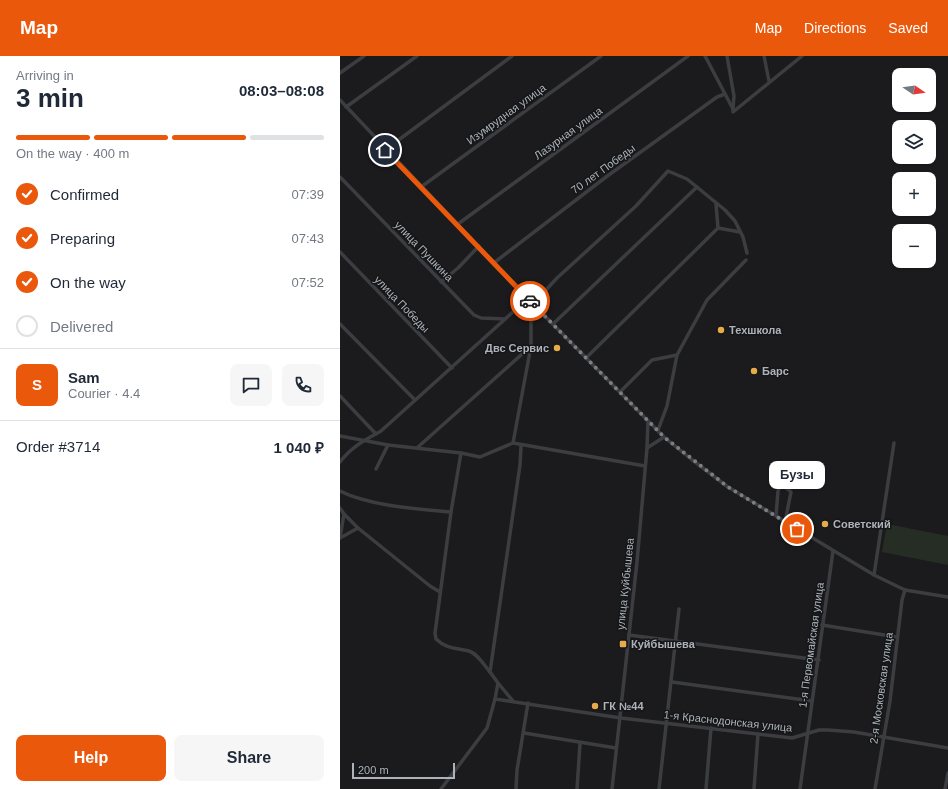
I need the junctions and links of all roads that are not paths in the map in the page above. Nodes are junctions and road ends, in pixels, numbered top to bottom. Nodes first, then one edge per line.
1 (364, 56) edge
2 (417, 56) edge
3 (512, 56) edge
4 (601, 56) edge
5 (688, 56) edge
6 (705, 56) edge
7 (727, 56) edge
8 (764, 56) edge
9 (796, 56) edge
10 (802, 56) edge
11 (793, 63) junction
12 (340, 73) edge
13 (769, 81) junction
14 (725, 94) junction
15 (340, 100) edge
16 (346, 107) junction
17 (733, 111) junction
18 (385, 150) junction
19 (340, 176) edge
20 (421, 187) junction
21 (697, 187) junction
22 (716, 204) junction
23 (458, 224) junction
24 (718, 228) junction
25 (740, 232) junction
26 (478, 246) junction
27 (340, 252) edge
28 (747, 253) dead end
29 (746, 260) dead end
30 (495, 262) junction
31 (441, 282) junction
32 (524, 294) junction
33 (533, 304) junction
34 (538, 309) junction
35 (514, 311) junction
36 (531, 314) junction
37 (505, 319) junction
38 (340, 324) edge
39 (552, 324) junction
40 (531, 346) junction
41 (677, 355) junction
42 (586, 358) junction
43 (452, 368) junction
44 (620, 392) junction
45 (340, 396) edge
46 (415, 400) junction
47 (648, 421) junction
48 (658, 430) junction
49 (376, 434) junction
50 (340, 436) edge
51 (664, 437) junction
52 (364, 439) junction
53 (513, 443) junction
54 (894, 443) dead end
55 (388, 445) junction
56 (521, 446) junction
57 (418, 447) junction
58 (647, 448) junction
59 (461, 453) junction
60 (340, 462) edge
61 (645, 466) junction
62 (376, 469) dead end
63 (340, 491) edge
64 (340, 508) edge
65 (451, 512) junction
66 (344, 514) junction
67 (776, 516) junction
68 (785, 522) junction
69 (358, 528) junction
70 (340, 538) edge
71 (833, 552) junction
72 (874, 575) junction
73 (905, 590) junction
74 (440, 592) junction
75 (948, 597) edge
76 (679, 609) dead end
77 (822, 625) junction
78 (629, 634) junction
79 (897, 637) junction
80 (674, 642) junction
81 (819, 660) junction
82 (490, 672) junction
83 (672, 682) junction
84 (498, 683) junction
85 (495, 699) junction
86 (513, 701) junction
87 (812, 701) junction
88 (528, 703) junction
89 (621, 718) junction
90 (667, 723) junction
91 (711, 728) junction
92 (524, 733) junction
93 (808, 733) junction
94 (758, 734) junction
95 (883, 737) junction
96 (580, 744) junction
97 (616, 748) junction
98 (948, 748) edge
99 (948, 773) edge
100 (441, 789) edge
101 (516, 789) edge
102 (577, 789) edge
103 (612, 789) edge
104 (659, 789) edge
105 (706, 789) edge
106 (754, 789) edge
107 (800, 789) edge
108 (875, 789) edge
109 (945, 789) edge

1 - 12 street
2 - 16 street
3 - 18 street
4 - 20 street, Изумрудная улица
5 - 23 street, Лазурная улица
6 - 14 street
7 - 17 street
8 - 13 street
9 - 11 street
10 - 11 street
11 - 13 street
13 - 17 street
14 - 17 street
14 - 30 street, 70 лет Победы
15 - 16 street
16 - 18 street
18 - 20 street
19 - 31 street, улица Пушкина
20 - 23 street
21 - 22 street
21 - 33 street
21 - 39 street
22 - 24 street
22 - 25 street
23 - 26 street
24 - 25 street
24 - 42 street
25 - 28 street
26 - 30 street
26 - 31 street
27 - 43 street, улица Победы
29 - 41 street
30 - 32 street
31 - 37 street, улица Пушкина
32 - 33 street
32 - 35 street
33 - 34 street
34 - 36 street
34 - 39 street
35 - 36 street
35 - 37 street
36 - 40 street
37 - 43 street
38 - 46 street
39 - 42 street
40 - 53 street
40 - 57 street
41 - 44 street
41 - 48 street
42 - 44 street
43 - 46 street
44 - 47 street
45 - 49 street
46 - 49 street
47 - 48 street
47 - 58 street, улица Куйбышева
48 - 51 street
49 - 52 street
50 - 52 street
51 - 58 street
51 - 67 street
52 - 55 street
52 - 60 street
53 - 56 street
53 - 59 street
54 - 72 street
55 - 57 street
55 - 62 street
56 - 61 street
56 - 82 street
57 - 59 street
58 - 61 street, улица Куйбышева
59 - 65 street
61 - 78 street, улица Куйбышева
63 - 65 street
64 - 66 street
65 - 74 street
66 - 69 street
66 - 70 street
67 - 68 street
67 - 68 street
68 - 71 street
69 - 70 street
69 - 74 street
71 - 72 street
71 - 77 street, 1-я Первомайская улица
72 - 73 street
73 - 75 street
73 - 79 street, 2-я Московская улица
74 - 82 street
76 - 80 street
77 - 79 street
77 - 81 street, 1-я Первомайская улица
78 - 80 street
78 - 89 street, улица Куйбышева
79 - 95 street, 2-я Московская улица
80 - 81 street
80 - 83 street
81 - 87 street, 1-я Первомайская улица
82 - 84 street
83 - 87 street
83 - 90 street
84 - 85 street
84 - 86 street
85 - 86 street, 1-я Краснодонская улица
85 - 100 street
86 - 88 street, 1-я Краснодонская улица
87 - 93 street, 1-я Первомайская улица
88 - 89 street, 1-я Краснодонская улица
88 - 92 street
89 - 90 street, 1-я Краснодонская улица
89 - 97 street, улица Куйбышева
90 - 91 street, 1-я Краснодонская улица
90 - 104 street
91 - 94 street, 1-я Краснодонская улица
91 - 105 street
92 - 96 street
92 - 101 street
93 - 94 street, 1-я Краснодонская улица
93 - 95 street, 1-я Краснодонская улица
93 - 107 street, 1-я Первомайская улица
94 - 106 street
95 - 98 street, 1-я Краснодонская улица
95 - 108 street, 2-я Московская улица
96 - 97 street
96 - 102 street
97 - 103 street, улица Куйбышева
99 - 109 street

